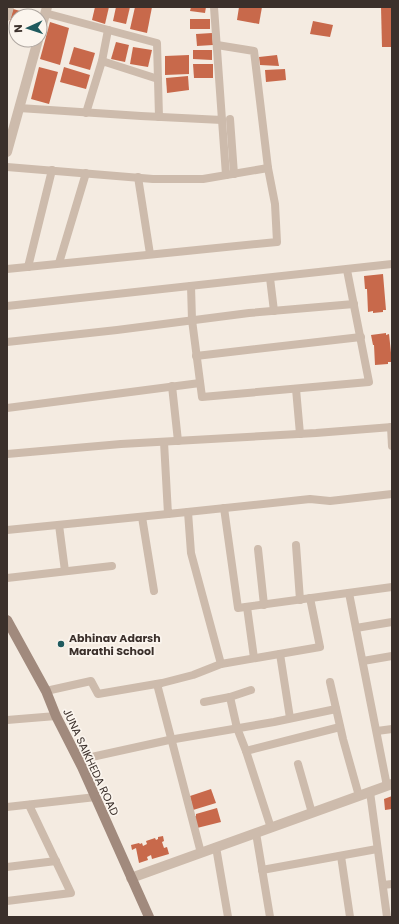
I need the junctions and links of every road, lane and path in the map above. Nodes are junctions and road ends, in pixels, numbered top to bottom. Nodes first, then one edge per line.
1 (10, 7) edge
2 (214, 7) edge
3 (48, 11) edge
4 (7, 17) edge
5 (108, 30) junction
6 (217, 45) junction
7 (36, 48) edge
8 (102, 61) junction
9 (158, 79) junction
10 (19, 108) junction
11 (86, 113) junction
12 (159, 117) junction
13 (226, 120) junction
14 (7, 152) edge
15 (7, 167) edge
16 (268, 168) junction
17 (52, 170) junction
18 (86, 173) junction
19 (234, 174) junction
20 (226, 176) junction
21 (138, 177) junction
22 (150, 254) junction
23 (60, 263) junction
24 (392, 264) edge
25 (28, 267) junction
26 (7, 269) edge
27 (347, 270) junction
28 (270, 278) junction
29 (191, 286) junction
30 (354, 304) junction
31 (7, 306) edge
32 (274, 310) junction
33 (192, 320) junction
34 (360, 337) junction
35 (7, 342) edge
36 (196, 356) junction
37 (200, 383) junction
38 (172, 386) junction
39 (296, 389) junction
40 (7, 408) edge
41 (391, 427) edge
42 (300, 434) junction
43 (178, 441) junction
44 (164, 442) junction
45 (392, 446) edge
46 (7, 454) edge
47 (392, 494) edge
48 (224, 508) junction
49 (188, 512) junction
50 (168, 514) junction
51 (142, 517) junction
52 (59, 525) junction
53 (7, 530) edge
54 (296, 545) dead end
55 (258, 549) dead end
56 (112, 566) dead end
57 (64, 571) junction
58 (7, 578) edge
59 (392, 587) edge
60 (154, 591) dead end
61 (349, 593) junction
62 (310, 598) junction
63 (300, 600) junction
64 (264, 605) junction
65 (247, 607) junction
66 (7, 620) edge
67 (392, 622) edge
68 (356, 628) junction
69 (280, 654) junction
70 (392, 656) edge
71 (254, 658) junction
72 (363, 661) junction
73 (221, 664) junction
74 (330, 682) dead end
75 (157, 684) junction
76 (251, 690) dead end
77 (46, 691) junction
78 (230, 697) junction
79 (204, 702) dead end
80 (336, 709) junction
81 (56, 716) junction
82 (290, 718) junction
83 (7, 720) edge
84 (340, 727) junction
85 (237, 728) junction
86 (392, 729) edge
87 (377, 731) junction
88 (172, 740) junction
89 (246, 751) junction
90 (78, 760) junction
91 (298, 764) dead end
92 (390, 785) edge
93 (370, 792) junction
94 (359, 796) junction
95 (96, 798) junction
96 (29, 805) junction
97 (7, 807) edge
98 (312, 813) junction
99 (270, 828) junction
100 (256, 833) junction
101 (216, 847) junction
102 (378, 849) junction
103 (201, 853) junction
104 (341, 856) junction
105 (56, 861) junction
106 (7, 867) edge
107 (262, 870) junction
108 (131, 878) junction
109 (392, 884) edge
110 (382, 885) junction
111 (7, 901) edge
112 (149, 917) edge
113 (228, 917) edge
114 (270, 917) edge
115 (350, 917) edge
116 (387, 917) edge

1 - 4 street
2 - 6 street
3 - 5 street
5 - 8 street
5 - 9 street
6 - 13 street
6 - 16 street
7 - 10 street
8 - 9 street
8 - 11 street
9 - 12 street
10 - 11 street
10 - 14 street
11 - 12 street
12 - 13 street
13 - 19 street
13 - 20 street
15 - 17 street
16 - 19 street
16 - 22 street
17 - 18 street
17 - 25 street
18 - 21 street
18 - 23 street
19 - 20 street
20 - 21 street
21 - 22 street
22 - 23 street
23 - 25 street
24 - 27 street
25 - 26 street
27 - 28 street
27 - 30 street
28 - 29 street
28 - 32 street
29 - 31 street
29 - 33 street
30 - 32 street
30 - 34 street
32 - 33 street
33 - 35 street
33 - 36 street
34 - 36 street
34 - 39 street
36 - 37 street
37 - 38 street
37 - 39 street
38 - 40 street
38 - 43 street
39 - 42 street
41 - 42 street
41 - 45 street
42 - 43 street
43 - 44 street
44 - 46 street
44 - 50 street
47 - 48 street
48 - 49 street
48 - 65 street
49 - 50 street
49 - 73 street
50 - 51 street
51 - 52 street
51 - 60 street
52 - 53 street
52 - 57 street
54 - 63 street
55 - 64 street
56 - 57 street
57 - 58 street
59 - 61 street
61 - 62 street
61 - 68 street
62 - 63 street
62 - 69 street
63 - 64 street
64 - 65 street
65 - 71 street
66 - 77 main road, JUNA SAIKHEDA ROAD
67 - 68 street
68 - 72 street
69 - 71 street
69 - 82 street
70 - 72 street
71 - 73 street
72 - 87 street
73 - 75 street
74 - 80 street
75 - 77 street
75 - 88 street
76 - 78 street
77 - 81 main road, JUNA SAIKHEDA ROAD
78 - 79 street
78 - 85 street
80 - 82 street
80 - 84 street
81 - 83 street
81 - 90 main road, JUNA SAIKHEDA ROAD
82 - 85 street
84 - 89 street
84 - 94 street
85 - 88 street
85 - 89 street
86 - 87 street
87 - 92 street
88 - 90 street
88 - 103 street
89 - 99 street
90 - 95 main road, JUNA SAIKHEDA ROAD
91 - 98 street
92 - 93 street
93 - 94 street
93 - 102 street
94 - 98 street
95 - 96 street
95 - 108 main road, JUNA SAIKHEDA ROAD
96 - 97 street
96 - 105 street
98 - 99 street
99 - 100 street
100 - 101 street
100 - 107 street
101 - 103 street
101 - 113 street
102 - 104 street
102 - 110 street
103 - 108 street
104 - 107 street
104 - 115 street
105 - 106 street
105 - 111 street
107 - 114 street
108 - 112 main road, JUNA SAIKHEDA ROAD
109 - 110 street
110 - 116 street

